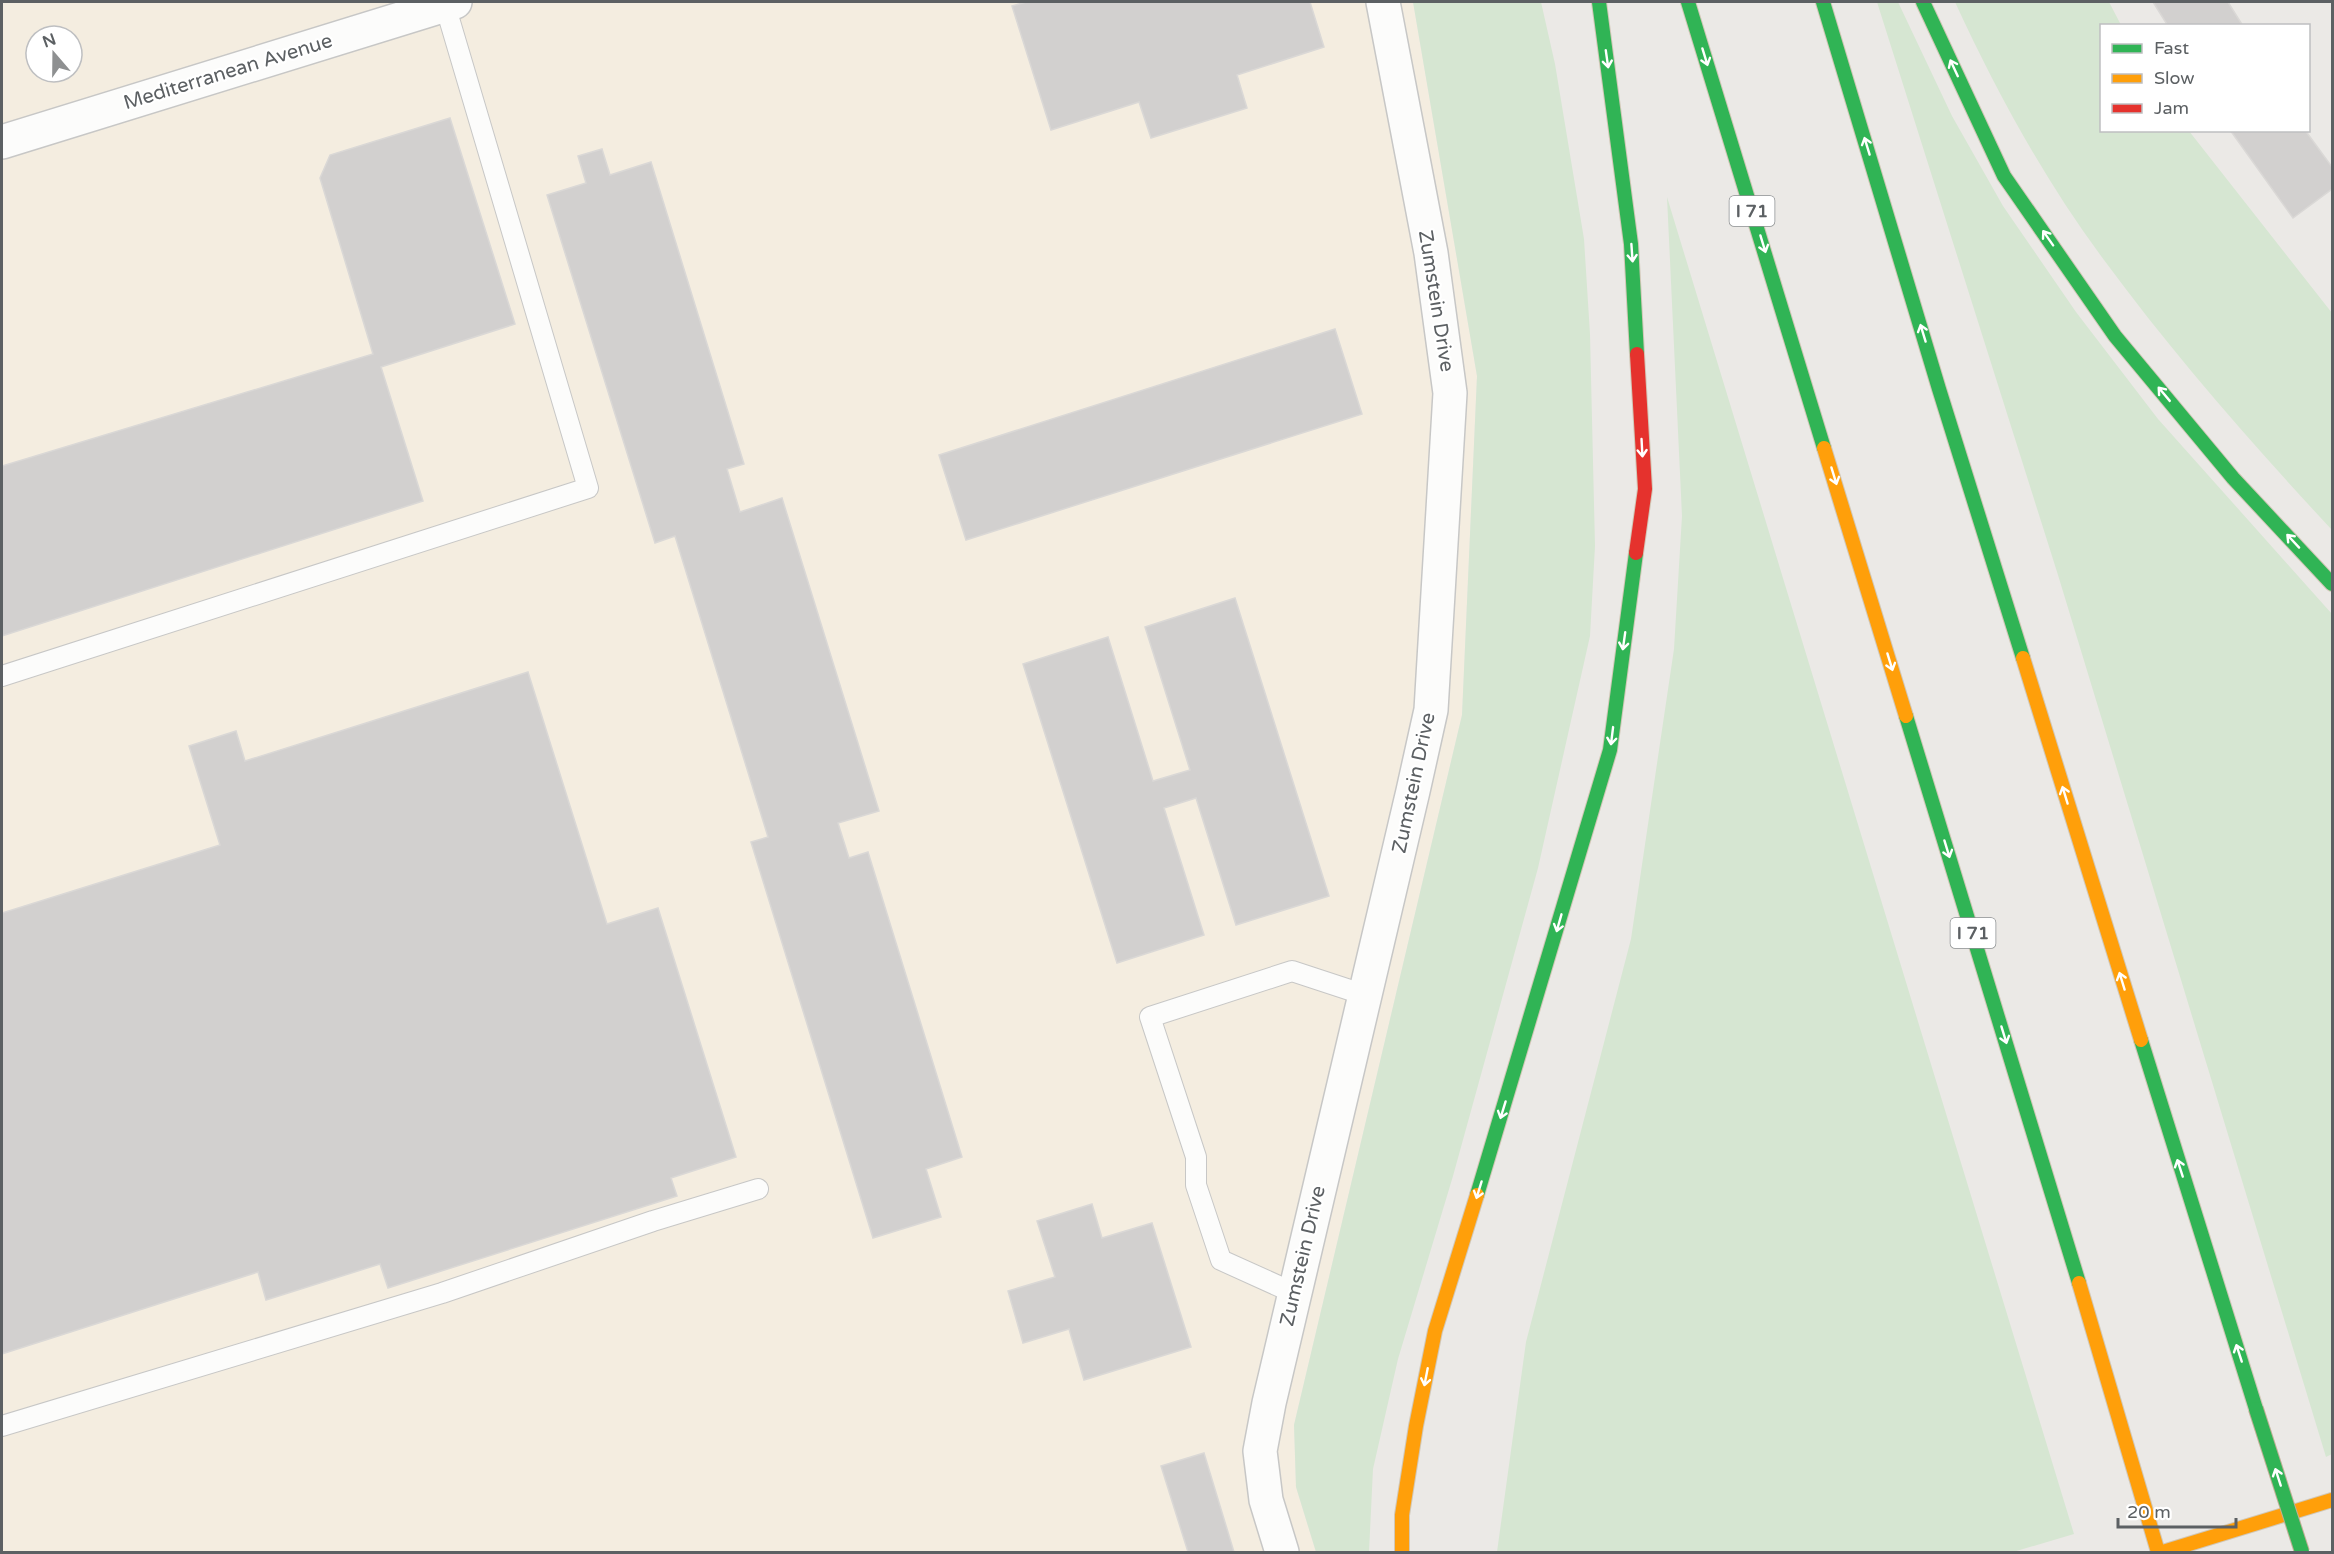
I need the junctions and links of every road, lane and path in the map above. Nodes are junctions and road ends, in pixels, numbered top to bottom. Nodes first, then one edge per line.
1 (1383, 2) edge
2 (1599, 2) edge
3 (1688, 2) edge
4 (1823, 2) edge
5 (1923, 2) edge
6 (450, 3) edge
7 (2, 142) edge
8 (2332, 584) edge
9 (2, 676) edge
10 (1365, 995) junction
11 (758, 1189) dead end
12 (1294, 1293) junction
13 (2, 1426) edge
14 (2332, 1500) edge
15 (1282, 1552) edge
16 (1402, 1552) edge
17 (2158, 1552) edge
18 (2163, 1552) edge
19 (2302, 1552) edge

1 - 10 street, Zumstein Drive
2 -> 16 main road
3 -> 17 main road, I 71
19 -> 4 main road, bridge
8 -> 5 main road
6 - 7 street, Mediterranean Avenue
6 - 9 lane
10 - 12 street, Zumstein Drive
10 - 12 lane
11 - 13 lane
12 - 15 street, Zumstein Drive
14 - 18 main road

